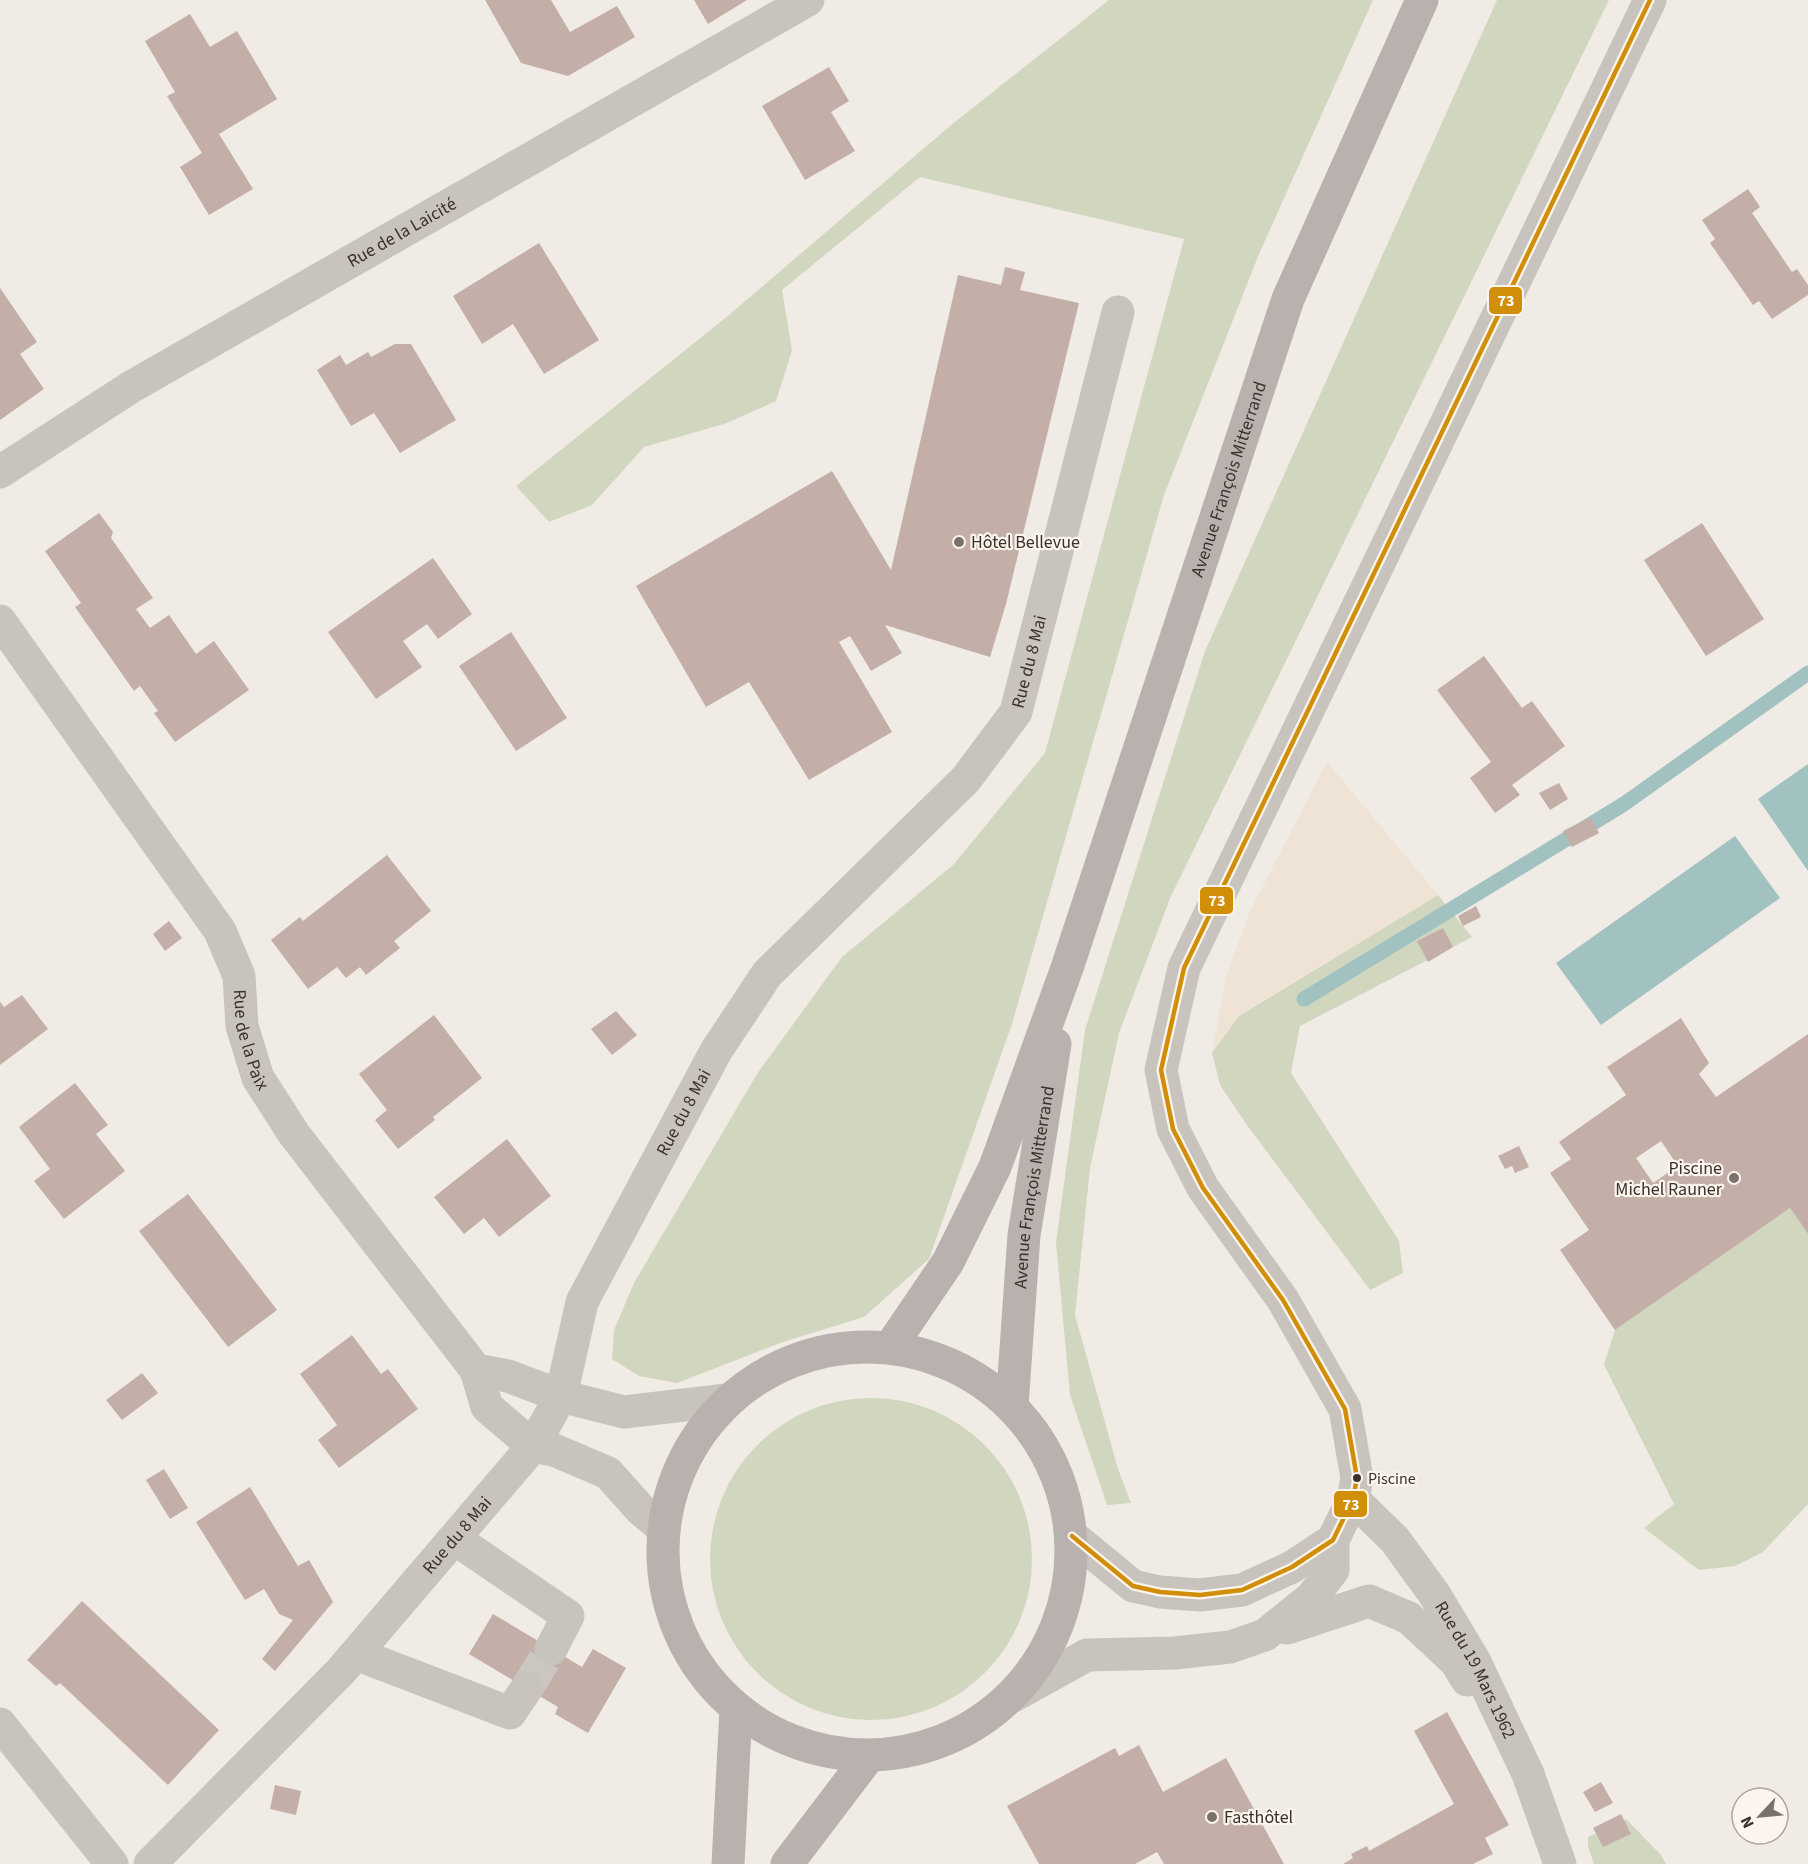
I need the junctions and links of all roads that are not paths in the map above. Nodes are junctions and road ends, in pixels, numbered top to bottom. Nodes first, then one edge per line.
1 (808, 0) edge
2 (1422, 0) edge
3 (1650, 0) edge
4 (1118, 312) dead end
5 (0, 471) edge
6 (0, 621) edge
7 (1067, 968) junction
8 (891, 1346) junction
9 (476, 1370) junction
10 (561, 1396) junction
11 (727, 1400) junction
12 (1012, 1406) junction
13 (533, 1446) junction
14 (1353, 1499) junction
15 (663, 1528) junction
16 (1072, 1536) junction
17 (455, 1539) junction
18 (1333, 1539) junction
19 (1259, 1637) junction
20 (551, 1649) tunnel mouth
21 (356, 1654) junction
22 (526, 1688) tunnel mouth
23 (1013, 1696) junction
24 (736, 1709) junction
25 (0, 1724) edge
26 (869, 1756) junction
27 (1528, 1774) junction
28 (112, 1864) edge
29 (150, 1864) edge
30 (728, 1864) edge
31 (787, 1864) edge
32 (1560, 1864) edge

1 - 5 street, Rue de la Laicité
2 - 7 main road, Avenue François Mitterrand
3 - 14 street
4 - 10 street, Rue du 8 Mai
6 - 9 street, Rue de la Paix
7 - 8 main road, Avenue François Mitterrand
7 - 12 main road, Avenue François Mitterrand
8 - 11 main road
8 - 12 main road
9 - 10 street
9 - 13 street
10 - 11 street
10 - 13 street, Rue du 8 Mai
11 - 15 main road
12 - 16 main road
13 - 15 street
13 - 17 street, Rue du 8 Mai
14 - 18 street
14 - 27 street, Rue du 19 Mars 1962
15 - 24 main road
16 - 18 street
16 - 23 main road
17 - 20 street
17 - 21 street, Rue du 8 Mai
18 - 19 street
19 - 23 street
19 - 27 street
21 - 22 street
21 - 29 street, Rue du 8 Mai
23 - 26 main road
24 - 26 main road
24 - 30 main road
25 - 28 street
26 - 31 main road
27 - 32 street, Rue du 19 Mars 1962

